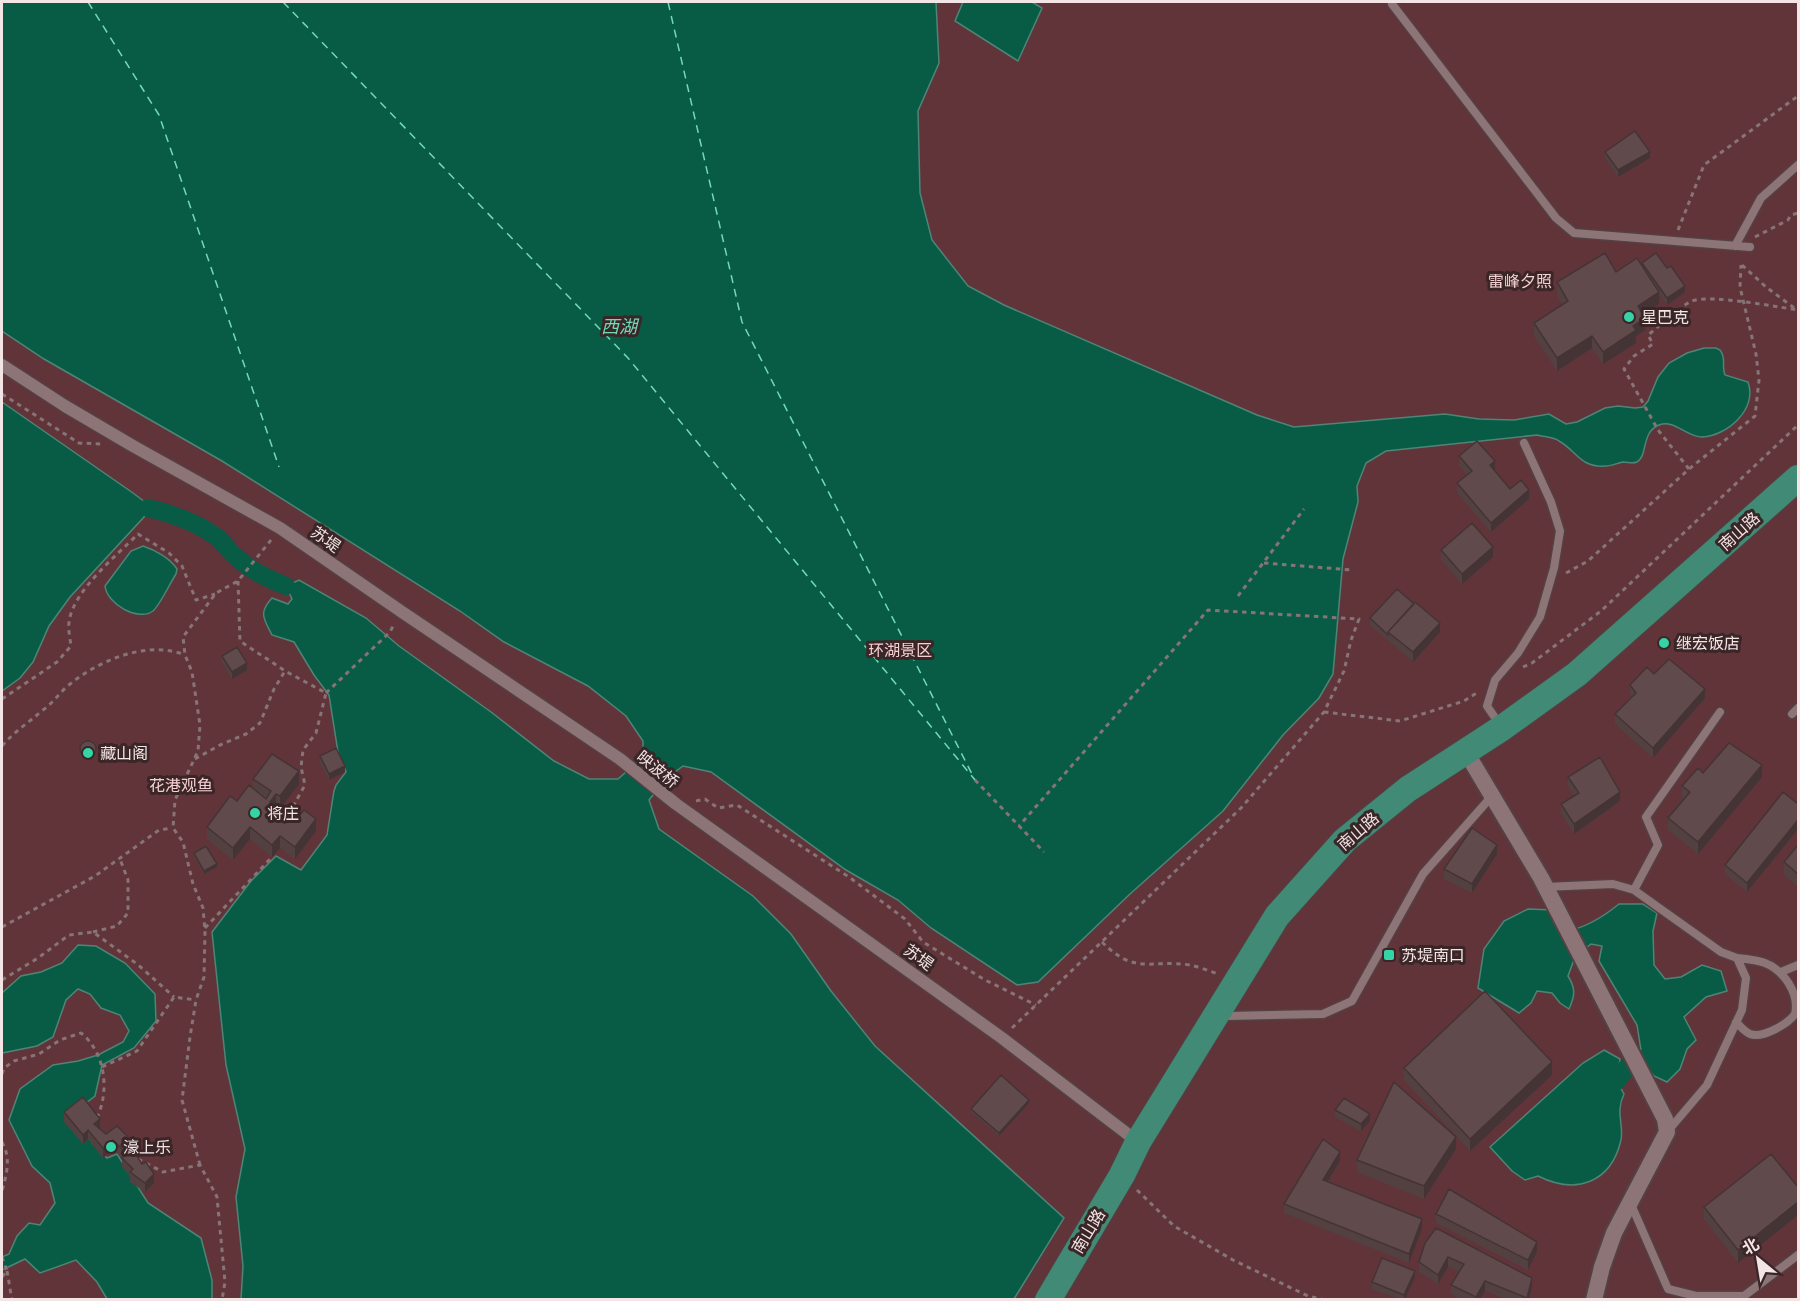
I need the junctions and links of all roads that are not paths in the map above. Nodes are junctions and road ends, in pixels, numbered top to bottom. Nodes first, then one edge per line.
1 (1392, 4) dead end
2 (1798, 165) edge
3 (1735, 246) junction
4 (1750, 247) road end
5 (2, 365) edge
6 (1524, 443) dead end
7 (1798, 478) edge
8 (1720, 712) dead end
9 (1502, 728) junction
10 (1466, 752) junction
11 (620, 759) joint
12 (1492, 796) junction
13 (676, 804) joint
14 (1545, 887) junction
15 (1634, 890) junction
16 (1737, 958) junction
17 (1798, 965) edge
18 (1781, 972) junction
19 (1217, 1012) junction
20 (1736, 1022) junction
21 (1667, 1132) junction
22 (1138, 1142) junction
23 (1630, 1202) junction
24 (1798, 1255) edge
25 (1048, 1299) edge
26 (1594, 1299) edge

1 - 3 lane
2 - 3 lane
3 - 4 lane
5 - 11 street, 苏堤
6 - 9 lane
7 - 9 main road, 南山路
8 - 15 lane
9 - 10 main road, 南山路
10 - 12 street
10 - 19 main road, 南山路
11 - 13 street, 映波桥
12 - 14 street
12 - 19 lane
13 - 22 street, 苏堤
14 - 15 lane
14 - 21 street
15 - 16 lane
16 - 18 lane
16 - 20 lane
17 - 18 lane
18 - 20 lane
19 - 22 main road, 南山路
20 - 21 lane
21 - 23 street
22 - 25 main road, 南山路
23 - 24 lane
23 - 26 street

